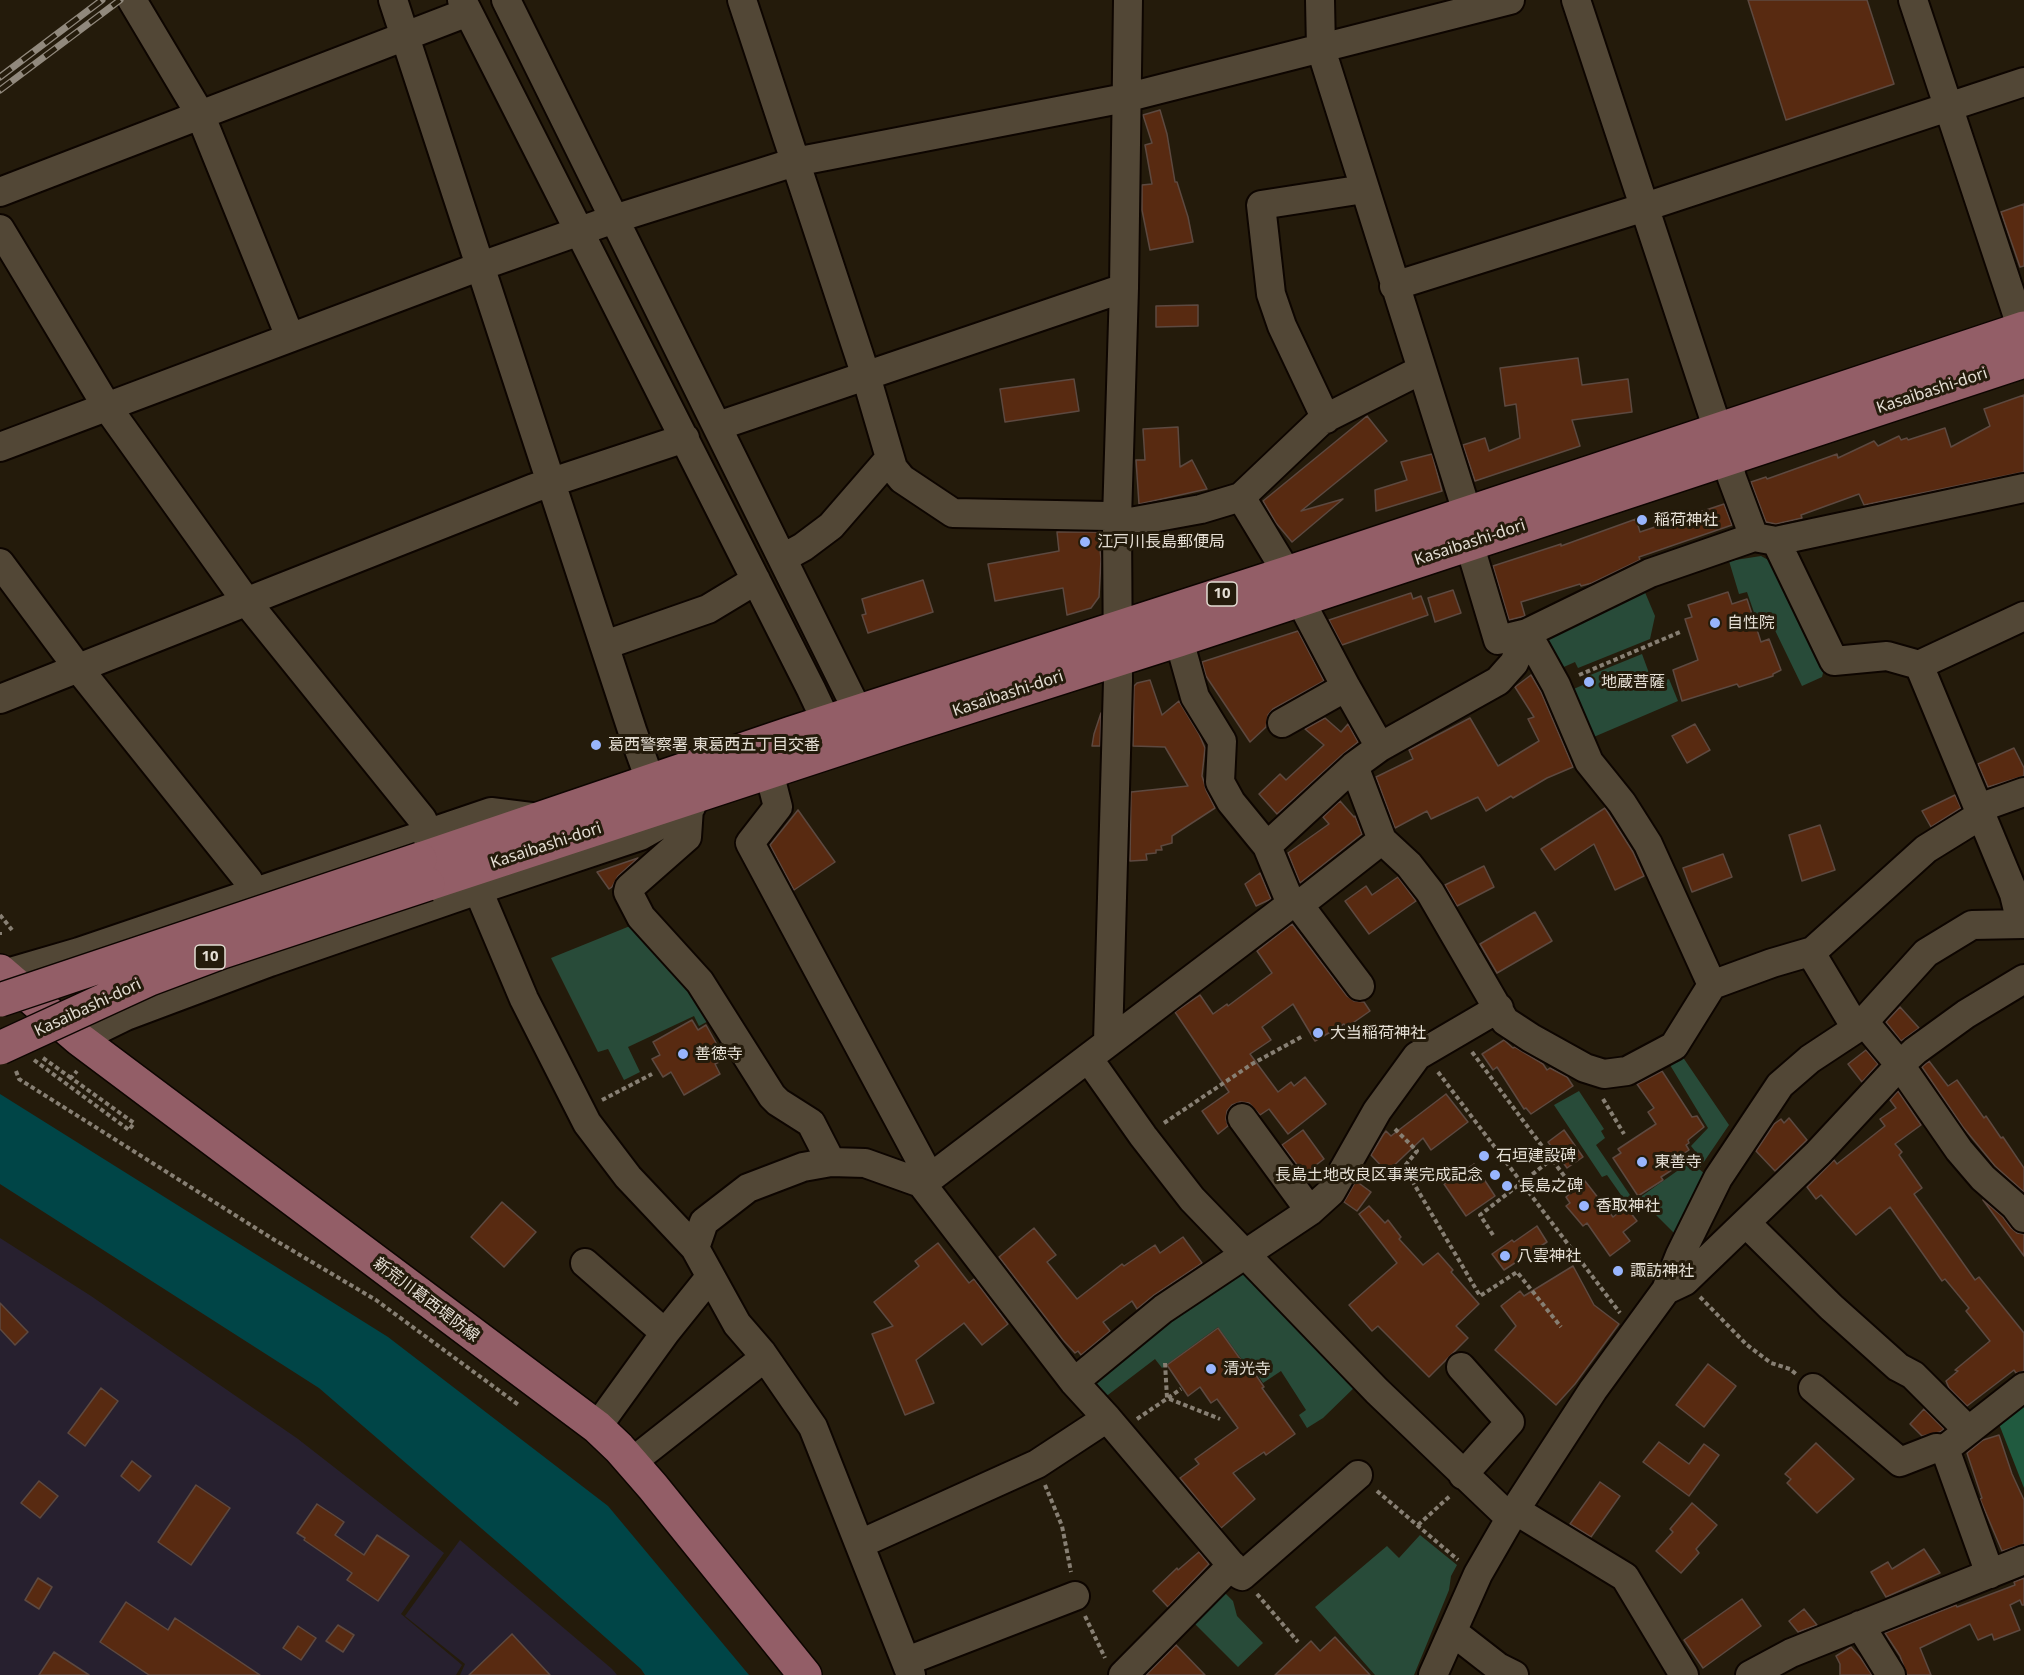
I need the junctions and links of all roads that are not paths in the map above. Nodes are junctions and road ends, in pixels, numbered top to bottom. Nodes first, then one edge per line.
1 (132, 0) edge
2 (393, 0) edge
3 (742, 0) edge
4 (1128, 0) edge
5 (1320, 0) edge
6 (1510, 0) edge
7 (1576, 0) edge
8 (1913, 0) edge
9 (508, 1) edge
10 (465, 6) edge
11 (405, 36) junction
12 (1321, 49) junction
13 (2024, 82) edge
14 (1125, 98) junction
15 (1948, 106) junction
16 (200, 114) junction
17 (795, 162) junction
18 (1364, 189) junction
19 (0, 192) edge
20 (1645, 207) junction
21 (614, 219) junction
22 (0, 229) edge
23 (580, 231) junction
24 (480, 266) junction
25 (1394, 286) junction
26 (1124, 288) junction
27 (2023, 329) edge
28 (290, 337) junction
29 (2024, 361) edge
30 (1421, 370) junction
31 (866, 376) junction
32 (107, 407) junction
33 (1326, 419) junction
34 (718, 426) junction
35 (685, 438) junction
36 (1723, 444) junction
37 (0, 447) edge
38 (890, 458) junction
39 (551, 482) junction
40 (2024, 488) edge
41 (1241, 497) junction
42 (1118, 519) junction
43 (1468, 527) junction
44 (1765, 539) junction
45 (783, 558) junction
46 (0, 563) edge
47 (756, 580) junction
48 (1294, 586) junction
49 (246, 601) junction
50 (2024, 616) edge
51 (1527, 633) junction
52 (1179, 640) junction
53 (1119, 643) junction
54 (605, 645) junction
55 (1919, 665) junction
56 (78, 668) junction
57 (1346, 687) junction
58 (0, 699) edge
59 (1282, 723) dead end
60 (865, 725) junction
61 (833, 735) junction
62 (1380, 747) junction
63 (1354, 766) junction
64 (769, 772) junction
65 (650, 780) junction
66 (729, 786) junction
67 (2024, 792) edge
68 (689, 808) junction
69 (1980, 812) junction
70 (1382, 840) junction
71 (1267, 846) junction
72 (426, 859) junction
73 (478, 890) junction
74 (253, 892) junction
75 (1295, 905) junction
76 (2023, 923) edge
77 (1813, 951) junction
78 (1, 980) edge
79 (2024, 980) edge
80 (1712, 985) junction
81 (1360, 986) dead end
82 (1498, 1008) junction
83 (1860, 1025) junction
84 (1098, 1050) junction
85 (74, 1052) junction
86 (8, 1059) edge
87 (1900, 1065) junction
88 (1242, 1118) dead end
89 (831, 1162) junction
90 (926, 1180) junction
91 (1310, 1211) junction
92 (2024, 1218) edge
93 (1746, 1223) junction
94 (695, 1248) junction
95 (1246, 1253) junction
96 (585, 1263) dead end
97 (710, 1277) junction
98 (1675, 1286) junction
99 (665, 1333) junction
100 (762, 1353) junction
101 (1461, 1367) dead end
102 (1074, 1382) junction
103 (2024, 1387) edge
104 (1813, 1388) road end
105 (1112, 1424) junction
106 (597, 1427) junction
107 (1968, 1430) junction
108 (1945, 1449) junction
109 (632, 1462) junction
110 (1358, 1474) road end
111 (1466, 1477) junction
112 (1513, 1514) junction
113 (860, 1544) junction
114 (2024, 1560) edge
115 (1236, 1570) junction
116 (1990, 1574) junction
117 (1076, 1596) road end
118 (1860, 1625) junction
119 (1453, 1632) junction
120 (909, 1668) edge
121 (1131, 1669) edge
122 (805, 1675) edge
123 (1433, 1675) edge
124 (1514, 1675) edge
125 (1684, 1675) edge
126 (1750, 1675) edge
127 (1891, 1675) edge

1 - 16 street
2 - 11 street
3 - 17 street
4 - 14 street
5 - 12 street
6 - 12 street
7 - 20 street
8 - 15 street
9 - 21 street
10 - 11 street
10 - 23 street
11 - 16 street
11 - 24 street
12 - 14 street
12 - 18 street
13 - 15 street
14 - 17 street
14 - 26 street
15 - 20 street
15 - 27 street
16 - 19 street
16 - 28 street
17 - 21 street
17 - 31 street
18 - 25 street
18 - 33 street
20 - 25 street
20 - 36 street
21 - 23 street
21 - 34 street
22 - 32 street
23 - 24 street
23 - 35 street
24 - 28 street
24 - 39 street
25 - 30 street
26 - 31 street
26 - 42 street
27 - 36 main road, Kasaibashi-dori / 10
28 - 32 street
29 - 36 main road, Kasaibashi-dori / 10
30 - 33 street
30 - 43 street
31 - 34 street
31 - 38 street
32 - 37 street
32 - 49 street
33 - 41 street
34 - 45 street
35 - 39 street
35 - 47 street
36 - 43 main road, Kasaibashi-dori / 10
36 - 44 street
38 - 42 street
38 - 45 street
39 - 49 street
39 - 54 street
40 - 44 street
41 - 42 street
41 - 48 street
42 - 53 street
43 - 48 main road, Kasaibashi-dori / 10
43 - 51 street
44 - 51 street
44 - 55 street
45 - 60 street
46 - 56 street
47 - 54 street
47 - 61 street
48 - 52 main road, Kasaibashi-dori / 10
48 - 53 main road, Kasaibashi-dori / 10
48 - 57 street
49 - 56 street
49 - 72 street
50 - 55 street
51 - 62 street
51 - 80 street
52 - 53 main road, Kasaibashi-dori / 10
52 - 71 street
53 - 60 main road, Kasaibashi-dori / 10
53 - 84 street
54 - 65 street
55 - 69 street
56 - 58 street
56 - 74 street
57 - 59 street
57 - 62 street
60 - 61 main road, Kasaibashi-dori / 10
61 - 64 main road, Kasaibashi-dori / 10
61 - 65 main road, Kasaibashi-dori / 10
62 - 63 street
63 - 70 street
63 - 71 street
64 - 66 main road, Kasaibashi-dori / 10
64 - 90 street
65 - 72 main road, Kasaibashi-dori / 10
66 - 68 street
66 - 72 main road, Kasaibashi-dori / 10
67 - 69 street
68 - 73 street
68 - 89 street
69 - 76 street
69 - 77 street
70 - 75 street
70 - 82 street
71 - 75 street
72 - 74 street
72 - 78 main road, Kasaibashi-dori / 10, bridge
72 - 86 main road, Kasaibashi-dori / 10, bridge
73 - 85 street
73 - 94 street
74 - 78 street
75 - 81 street
75 - 84 street
76 - 83 street
77 - 80 street
77 - 83 street
78 - 85 main road, 新荒川葛西堤防線
79 - 87 street
80 - 82 street
82 - 91 street
83 - 87 street
83 - 98 street
84 - 90 street
84 - 95 street
85 - 106 main road, 新荒川葛西堤防線
87 - 92 street
87 - 93 street
88 - 91 street
89 - 90 street
89 - 94 street
90 - 102 street
91 - 95 street
93 - 98 street
93 - 107 street
94 - 97 street
95 - 102 street
95 - 111 street
96 - 99 street
97 - 99 street
97 - 100 street
98 - 112 street
99 - 106 street
100 - 109 street
100 - 113 street
101 - 111 street
102 - 105 street
103 - 107 street
104 - 108 street
105 - 113 street
105 - 115 street
106 - 109 main road, 新荒川葛西堤防線
107 - 108 street
108 - 116 street
109 - 122 main road, 新荒川葛西堤防線
110 - 115 street
111 - 112 street
112 - 119 street
112 - 125 street
113 - 120 street
114 - 116 street
115 - 121 street
116 - 118 street
117 - 120 street
118 - 126 street
118 - 127 street
119 - 123 street
119 - 124 street

